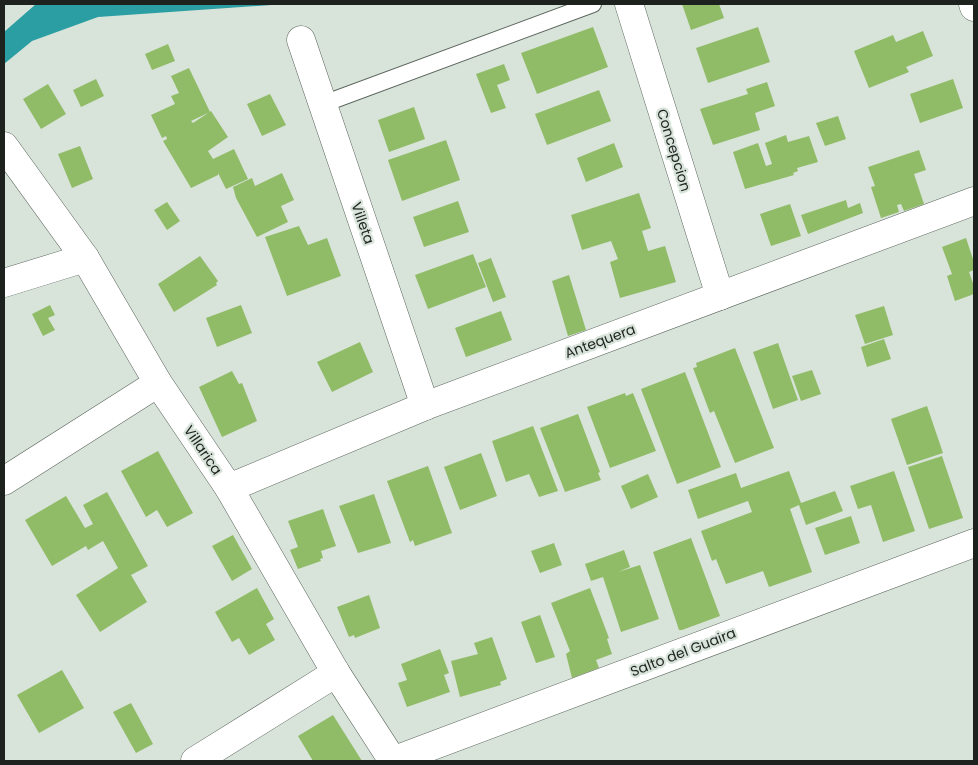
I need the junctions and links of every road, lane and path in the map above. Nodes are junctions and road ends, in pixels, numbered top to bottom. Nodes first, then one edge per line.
1 (594, 4) edge
2 (629, 4) edge
3 (973, 4) edge
4 (974, 8) edge
5 (301, 40) dead end
6 (322, 104) junction
7 (4, 146) edge
8 (974, 201) edge
9 (84, 258) junction
10 (4, 283) edge
11 (720, 296) junction
12 (158, 383) junction
13 (425, 406) junction
14 (4, 481) edge
15 (229, 488) junction
16 (974, 543) edge
17 (336, 673) junction
18 (195, 761) edge
19 (392, 761) edge

1 - 6 lane
2 - 11 street, Concepcion
3 - 4 street
5 - 6 street, Villeta
6 - 13 street, Villeta
7 - 9 street, Villarica
8 - 11 street, Antequera
9 - 10 street
9 - 12 street, Villarica
11 - 13 street, Antequera
12 - 14 street
12 - 15 street, Villarica
13 - 15 street, Antequera
15 - 17 street, Villarica
16 - 19 street, Salto del Guaira
17 - 18 street
17 - 19 street, Villarica

